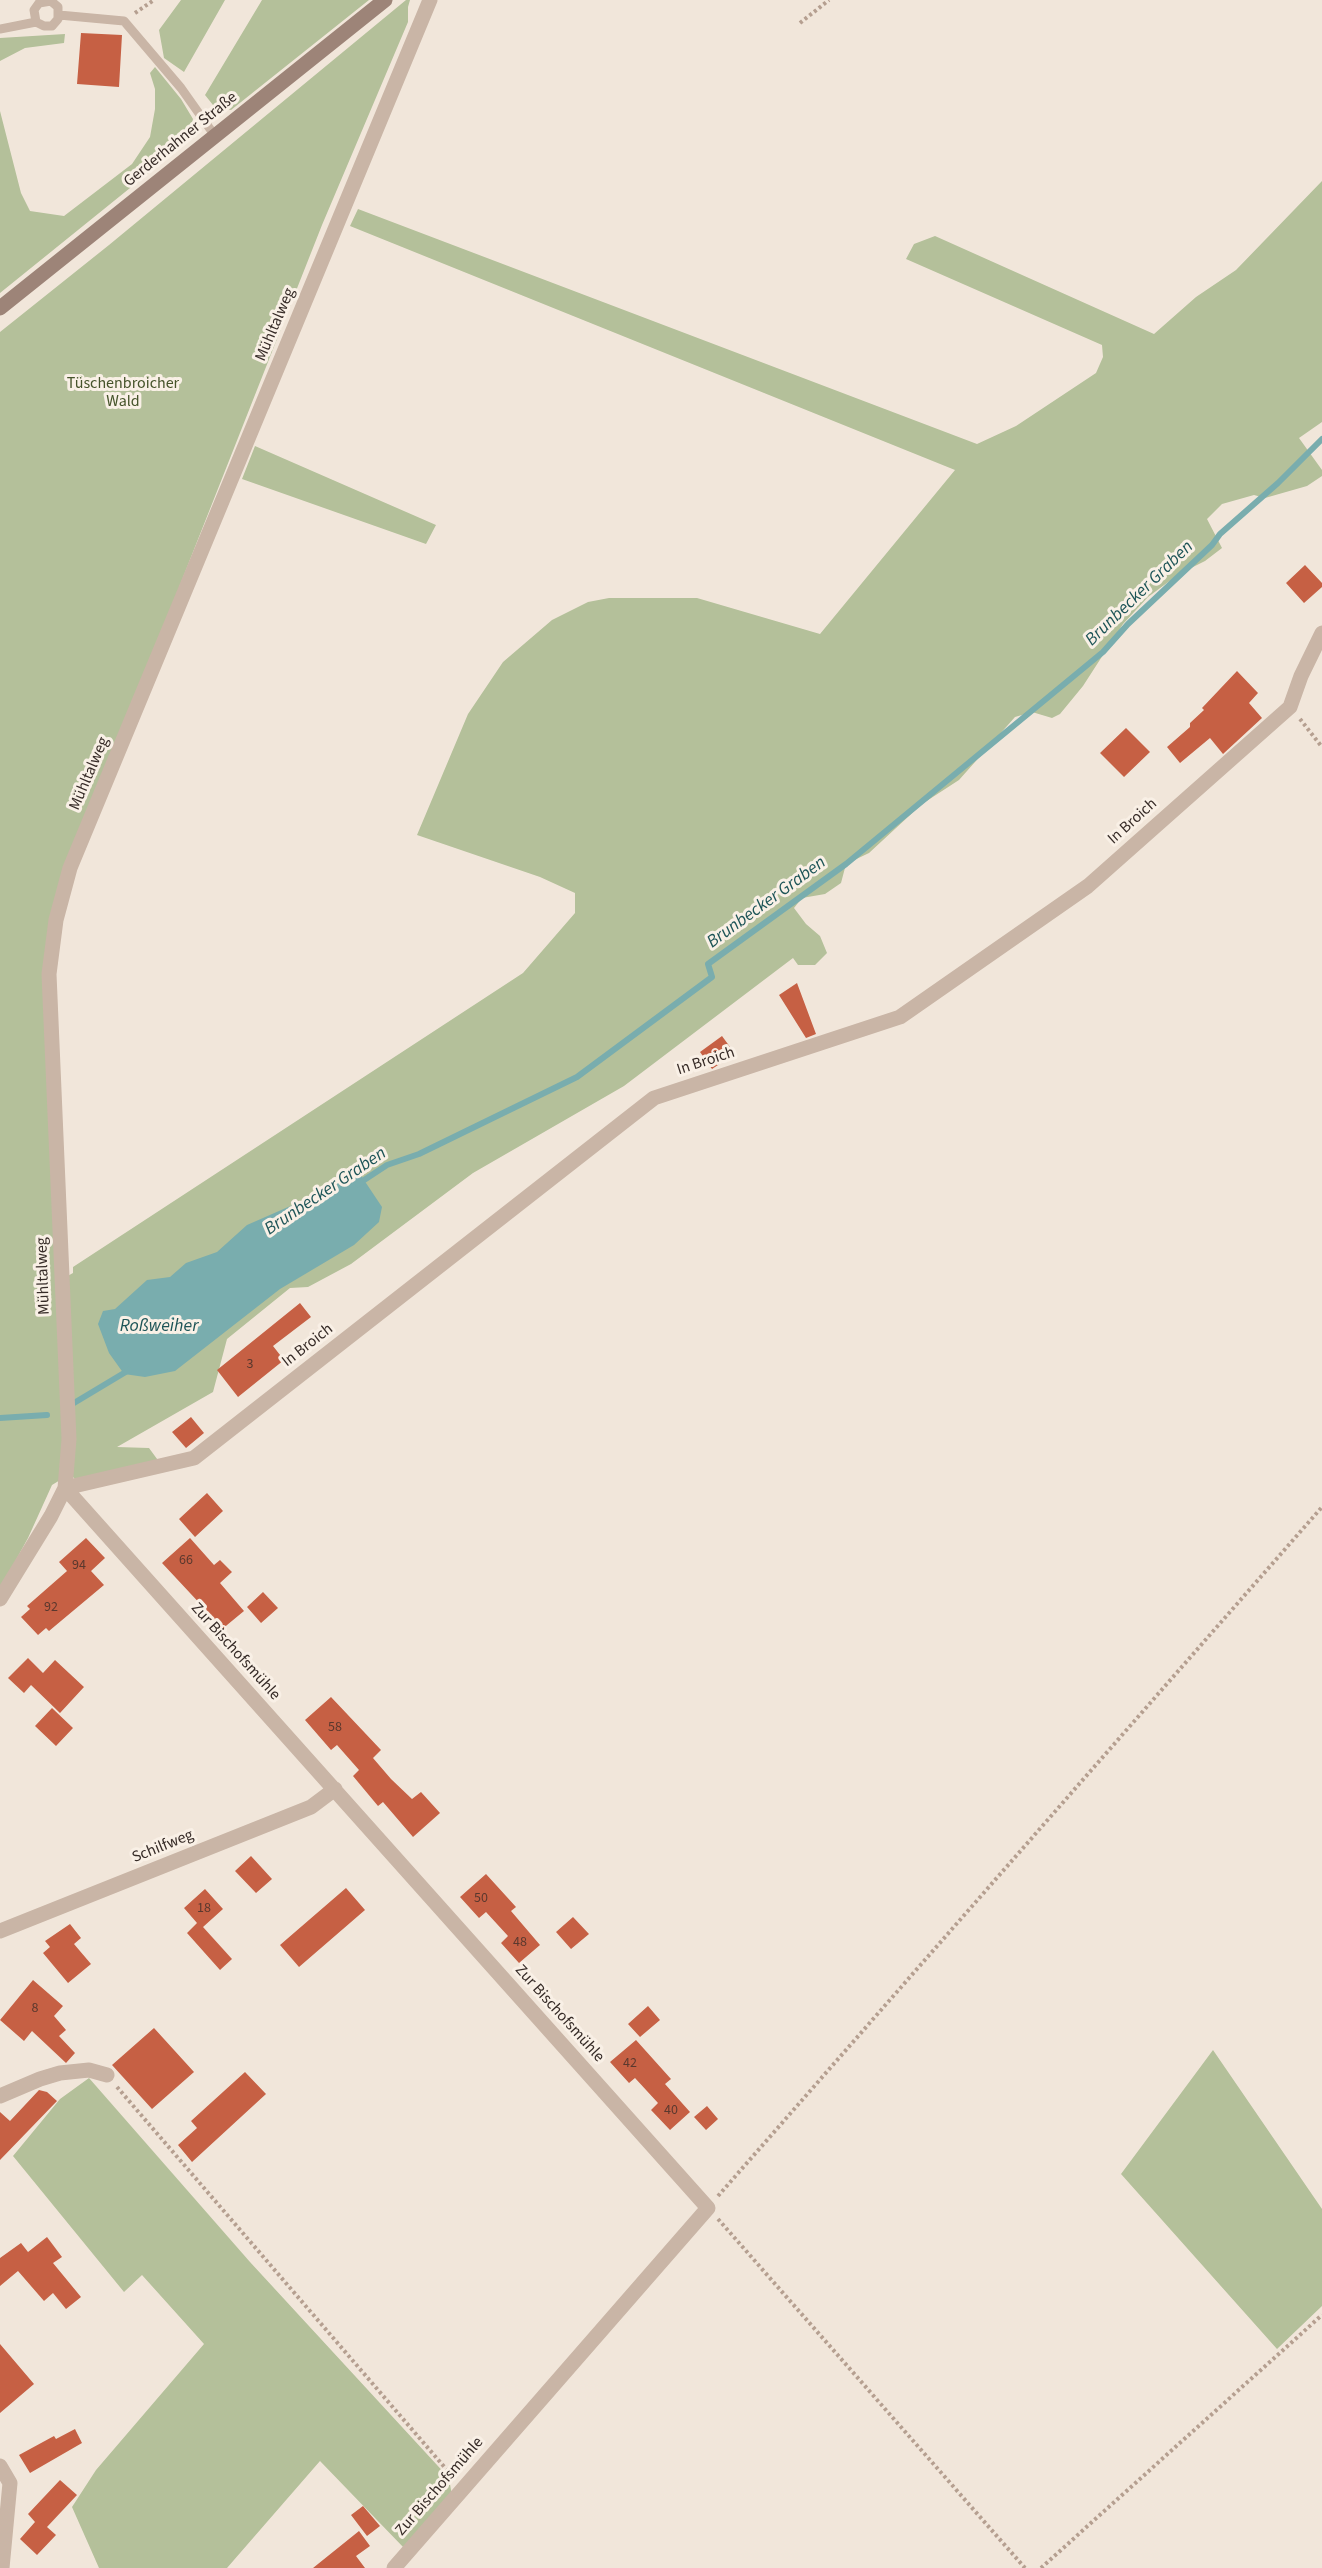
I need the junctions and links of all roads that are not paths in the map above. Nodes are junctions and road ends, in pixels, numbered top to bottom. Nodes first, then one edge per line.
1 (385, 0) edge
2 (430, 0) edge
3 (60, 15) junction
4 (36, 22) junction
5 (0, 28) edge
6 (215, 136) junction
7 (0, 308) edge
8 (1322, 633) edge
9 (65, 1488) junction
10 (0, 1599) edge
11 (335, 1790) junction
12 (0, 1931) edge
13 (107, 2075) road end
14 (0, 2096) edge
15 (0, 2466) edge
16 (2, 2568) edge
17 (394, 2568) edge

1 - 6 main road, Gerderhahner Straße
2 - 9 street, Mühltalweg
3 - 4 lane
3 - 4 lane
3 - 6 lane
4 - 5 lane
6 - 7 main road, Gerderhahner Straße
8 - 9 street, In Broich
9 - 10 street, Mühltalweg
9 - 11 street, Zur Bischofsmühle
11 - 12 street, Schilfweg
11 - 17 street, Zur Bischofsmühle
13 - 14 street
15 - 16 street

